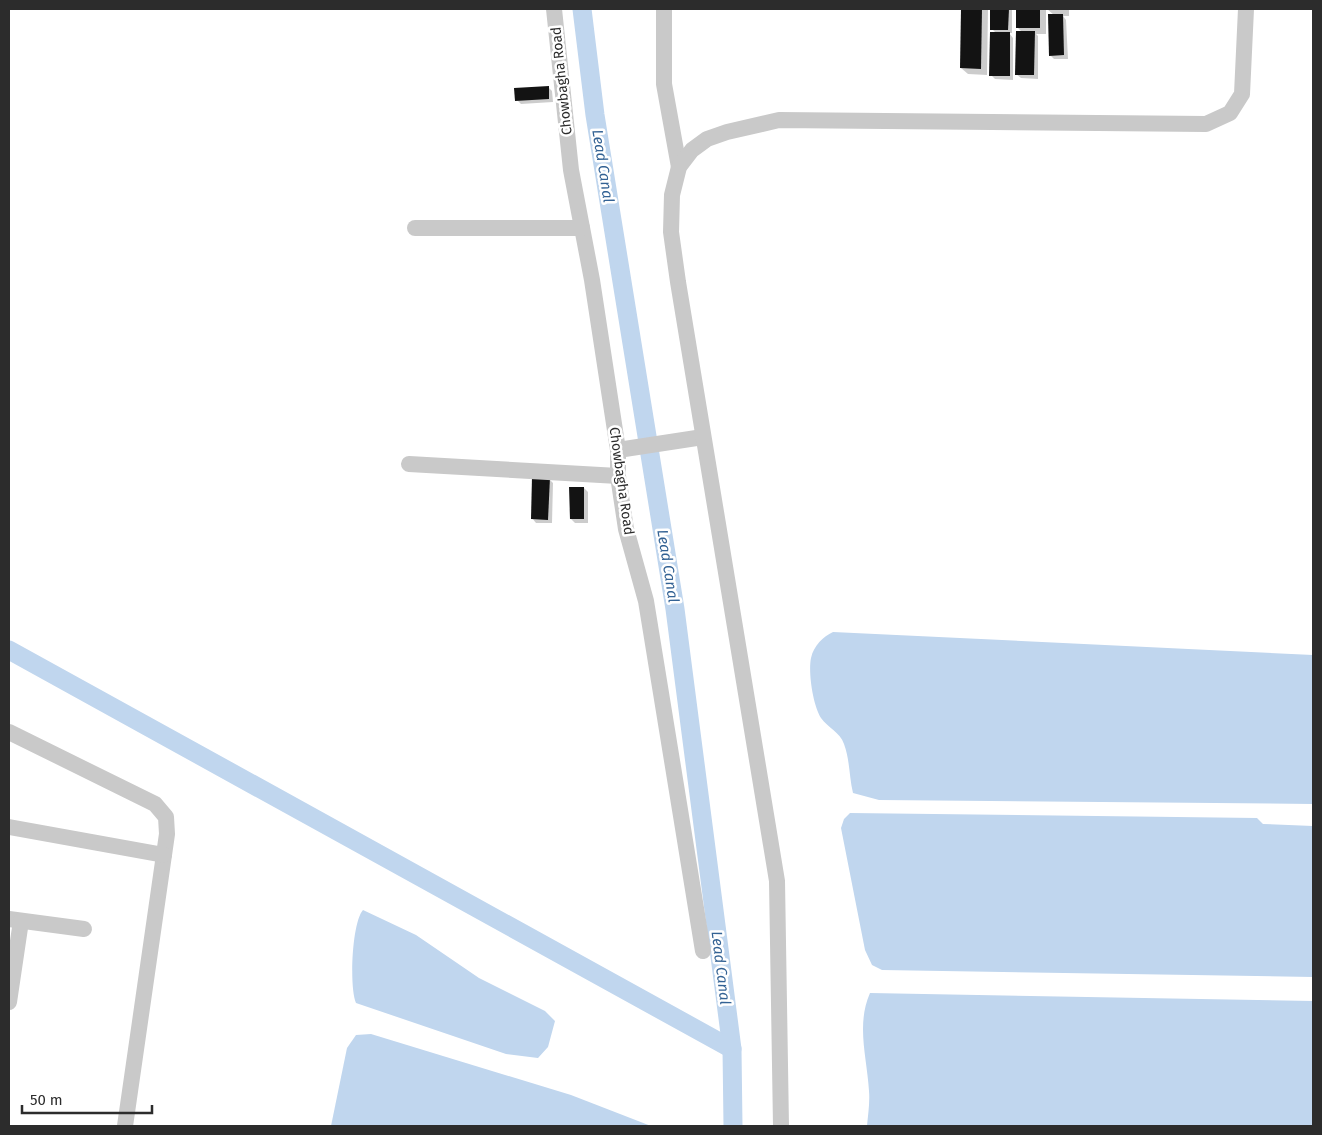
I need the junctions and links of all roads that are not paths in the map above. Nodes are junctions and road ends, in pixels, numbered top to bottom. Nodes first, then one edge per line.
1 (554, 9) edge
2 (664, 9) edge
3 (1246, 9) edge
4 (679, 167) junction
5 (415, 228) dead end
6 (582, 228) junction
7 (703, 438) junction
8 (618, 450) junction
9 (409, 464) dead end
10 (618, 476) junction
11 (9, 732) edge
12 (9, 827) edge
13 (164, 855) junction
14 (15, 920) edge
15 (84, 929) dead end
16 (703, 951) dead end
17 (9, 1002) edge
18 (126, 1126) edge
19 (781, 1126) edge

1 - 6 street, Chowbagha Road
2 - 4 street
3 - 4 street
4 - 7 street
5 - 6 street
6 - 8 street, Chowbagha Road
7 - 8 street
7 - 19 street
8 - 10 street, Chowbagha Road
9 - 10 street
10 - 16 street, Chowbagha Road
11 - 13 street
12 - 13 street
13 - 18 street
14 - 15 street
14 - 17 street

